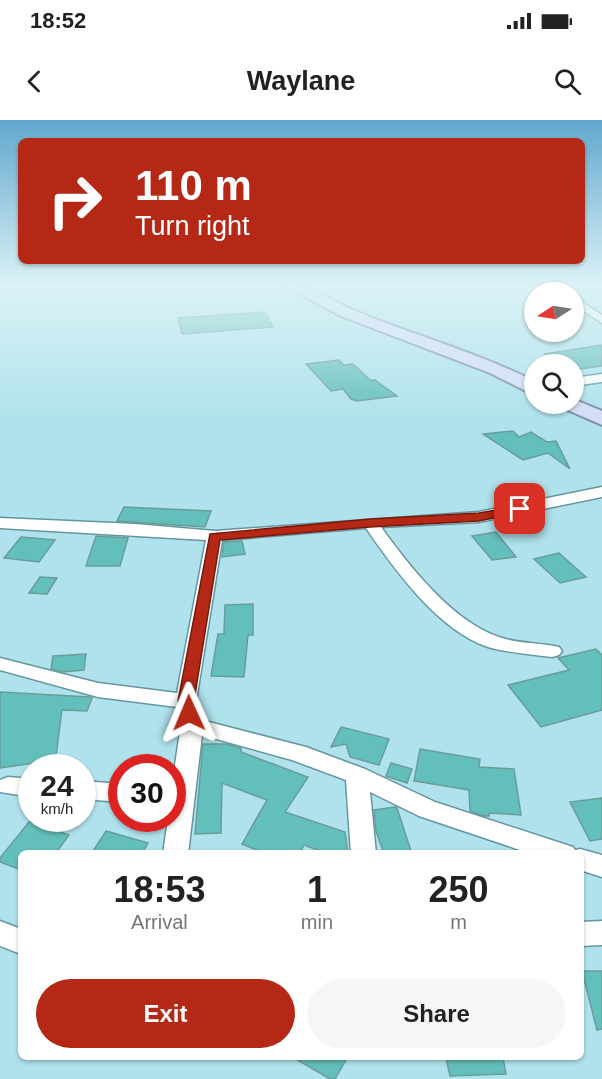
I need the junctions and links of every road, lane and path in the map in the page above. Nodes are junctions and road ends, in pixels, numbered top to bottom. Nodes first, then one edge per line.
1 (394, 331) edge
2 (602, 378) edge
3 (584, 380) edge
4 (524, 383) edge
5 (584, 411) edge
6 (602, 419) edge
7 (602, 492) edge
8 (370, 523) junction
9 (0, 524) edge
10 (215, 536) junction
11 (552, 651) dead end
12 (0, 664) edge
13 (186, 701) junction
14 (192, 725) junction
15 (186, 755) edge
16 (357, 775) junction
17 (8, 786) dead end
18 (18, 787) edge
19 (176, 832) edge
20 (175, 850) edge
21 (364, 850) edge
22 (552, 850) edge
23 (584, 860) edge
24 (602, 866) edge
25 (0, 933) edge
26 (602, 933) edge
27 (584, 934) edge
28 (18, 941) edge

1 - 4 main road
2 - 3 street
5 - 6 main road
7 - 8 street
8 - 10 street
8 - 11 street
9 - 10 street
10 - 13 street
12 - 13 street
13 - 14 street
14 - 15 street
14 - 16 street
16 - 21 street
16 - 22 street
17 - 18 street
19 - 20 street
23 - 24 street
25 - 28 street
26 - 27 street

